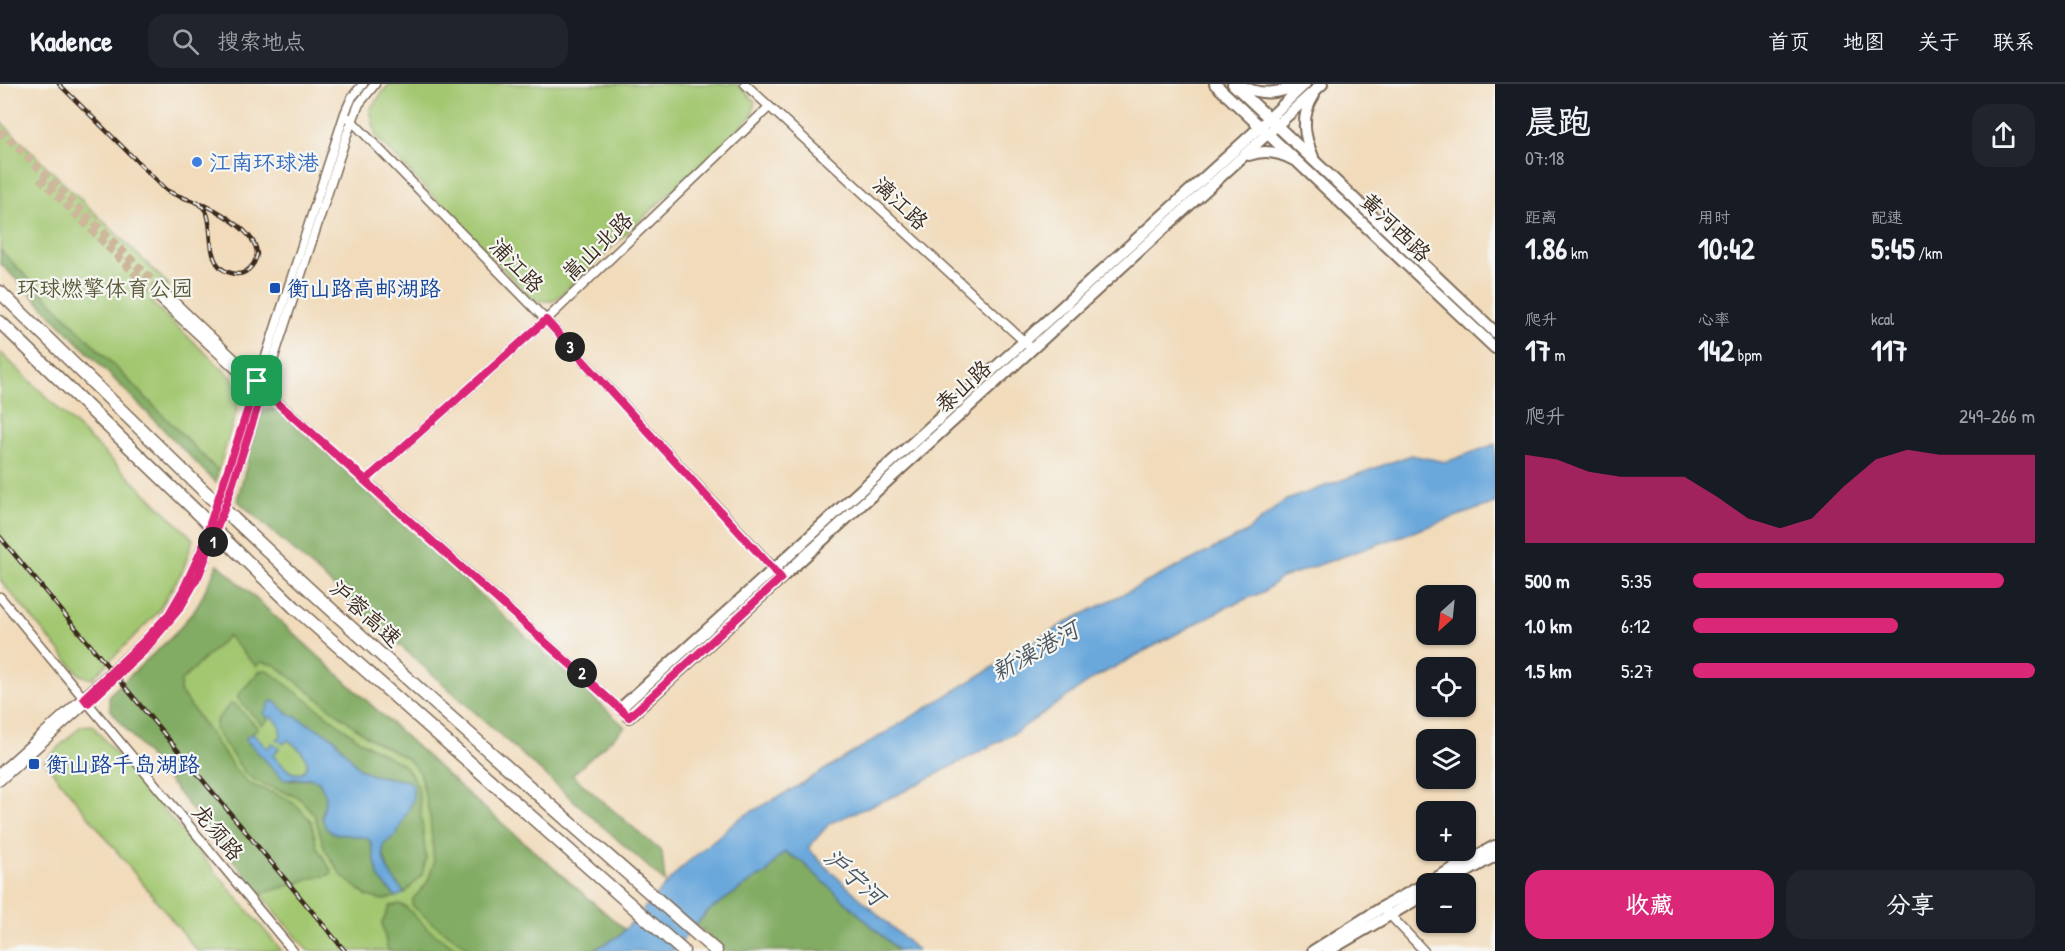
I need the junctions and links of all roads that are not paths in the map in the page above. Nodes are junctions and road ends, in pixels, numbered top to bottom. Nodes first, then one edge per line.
1 (363, 84) edge
2 (375, 84) edge
3 (745, 84) edge
4 (1215, 84) edge
5 (1233, 84) edge
6 (1238, 84) edge
7 (1304, 85) edge
8 (1321, 85) edge
9 (769, 107) junction
10 (345, 113) junction
11 (352, 121) junction
12 (1269, 126) junction
13 (1241, 159) junction
14 (1316, 163) junction
15 (1304, 166) junction
16 (0, 292) edge
17 (162, 295) tunnel mouth
18 (546, 320) junction
19 (0, 322) edge
20 (1495, 332) edge
21 (1028, 345) junction
22 (1495, 348) edge
23 (260, 387) junction
24 (366, 480) junction
25 (774, 568) junction
26 (781, 578) junction
27 (0, 597) edge
28 (86, 701) junction
29 (621, 708) junction
30 (629, 717) joint
31 (0, 772) edge
32 (0, 781) edge
33 (1495, 846) edge
34 (1495, 856) edge
35 (1465, 873) edge
36 (1416, 898) edge
37 (1387, 911) junction
38 (293, 951) edge
39 (683, 951) edge
40 (717, 951) edge
41 (1313, 951) edge
42 (1328, 951) edge
43 (1424, 951) edge

1 - 10 street
2 - 11 street
3 - 9 street, 漓江路
4 - 12 main road
5 - 12 main road
6 - 7 main road
7 - 12 main road, 泰山路
8 - 12 main road, 泰山路
8 - 14 main road
9 - 18 street, 嵩山北路
9 - 21 street, 漓江路
10 - 11 street, 浦江路
10 - 23 street
11 - 18 street, 浦江路
11 - 23 street
12 - 13 main road, 泰山路
12 - 14 main road, 黄河西路
12 - 15 main road, 黄河西路
12 - 21 main road, 泰山路
13 - 15 main road
13 - 21 main road, 泰山路
14 - 20 main road, 黄河西路
15 - 22 main road, 黄河西路
16 - 40 highway, 沪蓉高速, bridge
17 - 23 street
18 - 24 street, 嵩山北路
18 - 25 street, 浦江路
19 - 39 highway, 沪蓉高速, bridge
21 - 25 main road, 泰山路
21 - 26 main road, 泰山路
23 - 24 street
23 - 28 street
24 - 29 street
25 - 26 street, 浦江路
25 - 29 main road, 泰山路
26 - 30 main road, 泰山路
27 - 28 street, 龙须路
28 - 31 street
28 - 32 street
28 - 38 street, 龙须路
29 - 30 street
33 - 37 main road
34 - 35 main road
36 - 37 main road
37 - 41 main road
37 - 42 main road
37 - 43 street

